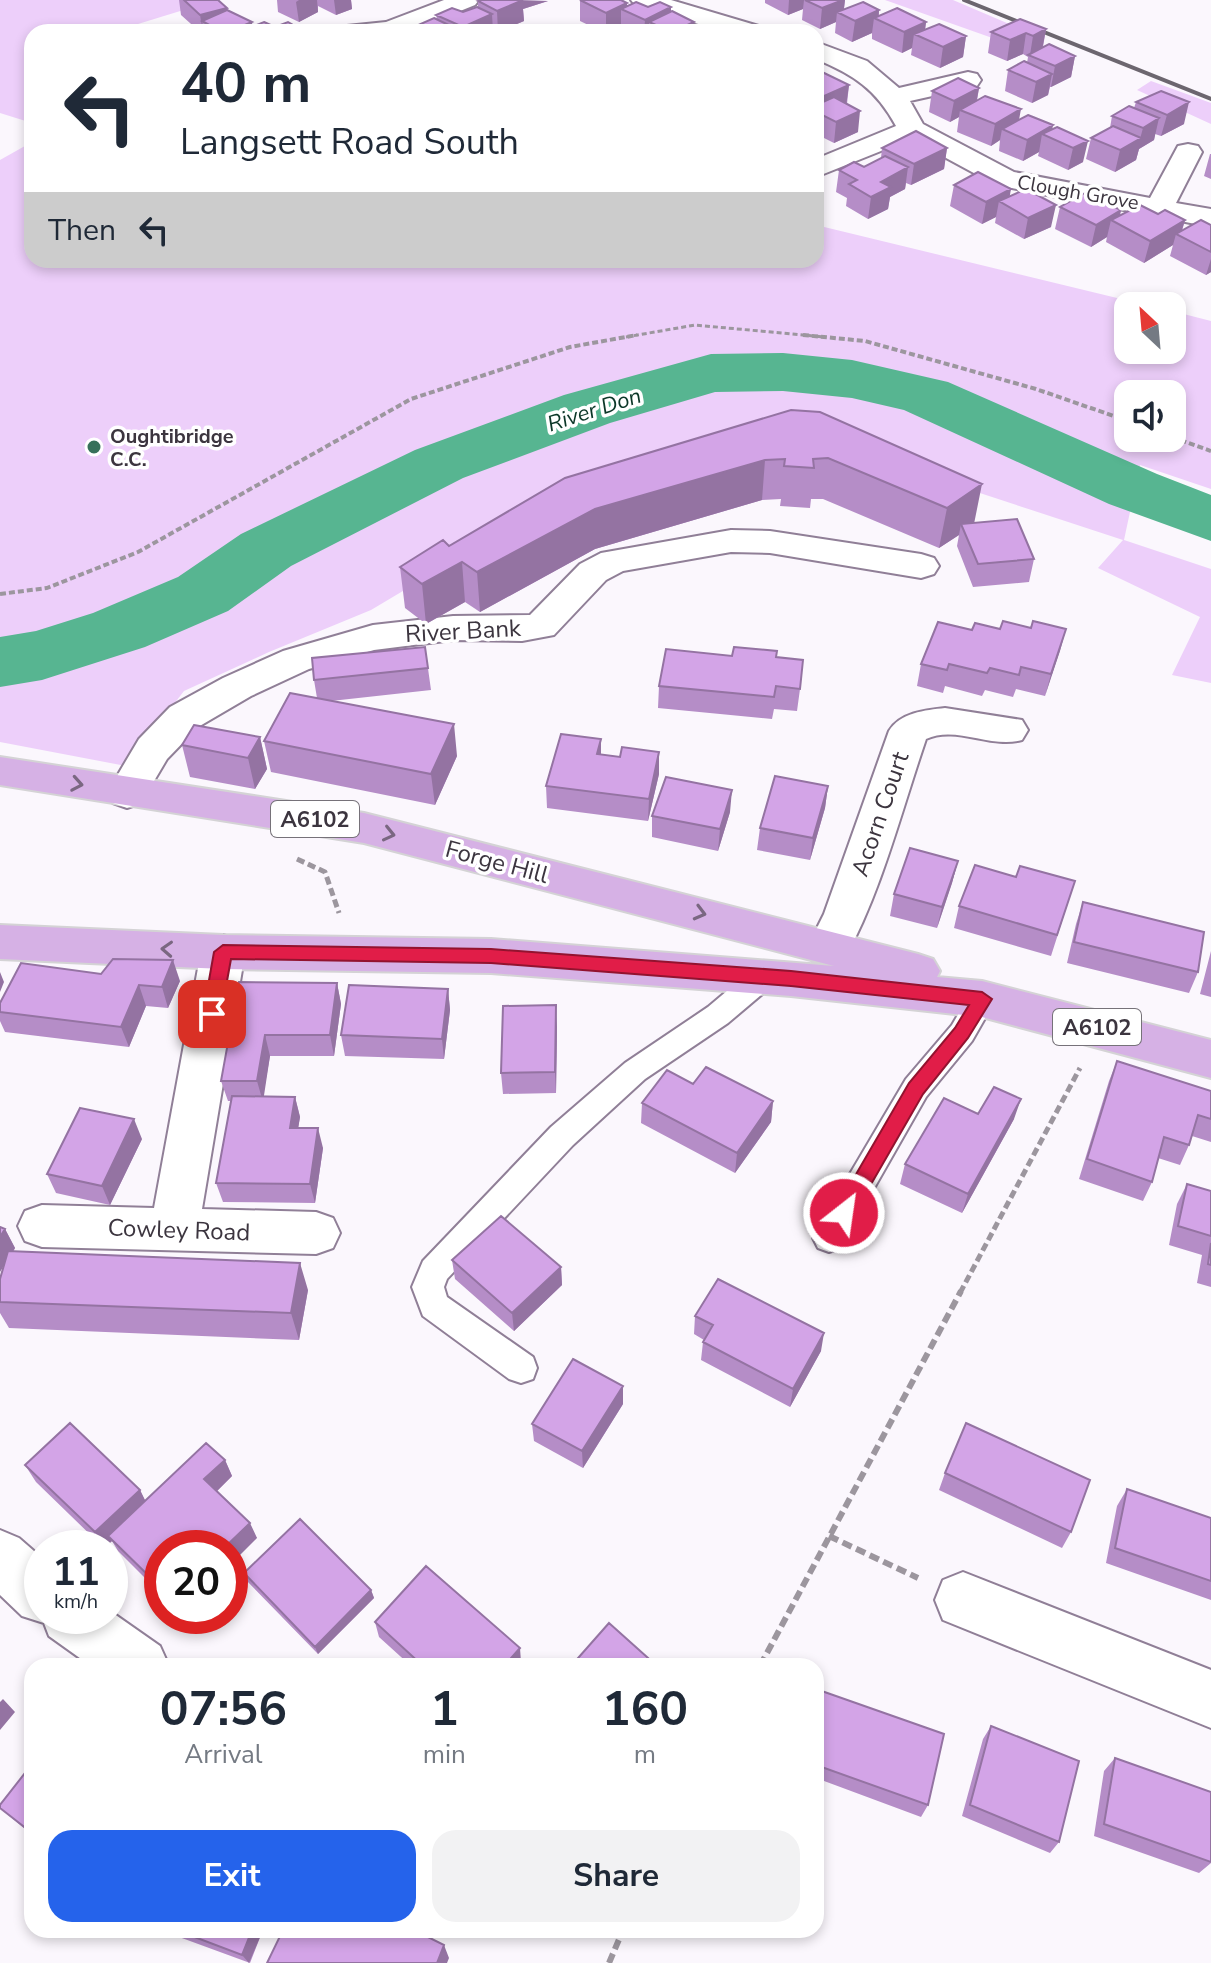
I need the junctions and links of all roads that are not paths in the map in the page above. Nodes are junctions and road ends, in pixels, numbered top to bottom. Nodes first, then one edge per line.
1 (466, 0) edge
2 (644, 0) edge
3 (405, 24) edge
4 (717, 24) edge
5 (824, 53) edge
6 (968, 80) edge
7 (894, 97) junction
8 (912, 129) junction
9 (1188, 152) dead end
10 (824, 166) edge
11 (1159, 207) junction
12 (1211, 218) edge
13 (921, 566) dead end
14 (1008, 730) dead end
15 (0, 771) edge
16 (127, 793) junction
17 (624, 894) junction
18 (0, 942) edge
19 (830, 946) junction
20 (223, 952) junction
21 (609, 964) junction
22 (763, 977) junction
23 (982, 999) junction
24 (1211, 1059) edge
25 (42, 1226) dead end
26 (174, 1231) junction
27 (316, 1233) dead end
28 (829, 1238) dead end
29 (521, 1368) dead end
30 (0, 1557) edge
31 (24, 1579) edge
32 (963, 1600) road end
33 (95, 1634) edge
34 (129, 1658) edge
35 (1211, 1699) edge

1 - 3 street
2 - 4 street
5 - 7 street
6 - 7 street
7 - 8 street
8 - 10 street
8 - 11 street, Clough Grove
9 - 11 street, Clough Grove
11 - 12 street, Clough Grove
13 - 16 street, River Bank
14 - 19 street, Acorn Court
15 -> 16 main road, Forge Hill / A6102
16 -> 17 main road, Forge Hill / A6102
17 -> 19 main road, Forge Hill / A6102
17 - 21 main road
20 -> 18 main road, A6102
19 - 23 main road, Forge Hill / A6102
20 - 21 main road, A6102
20 - 26 street
21 - 22 main road, A6102
22 - 23 main road, A6102
22 - 29 lane
23 - 24 main road, A6102
23 - 28 lane
25 - 26 street, Cowley Road
26 - 27 street, Cowley Road
30 - 31 street
32 - 35 street
33 - 34 street

